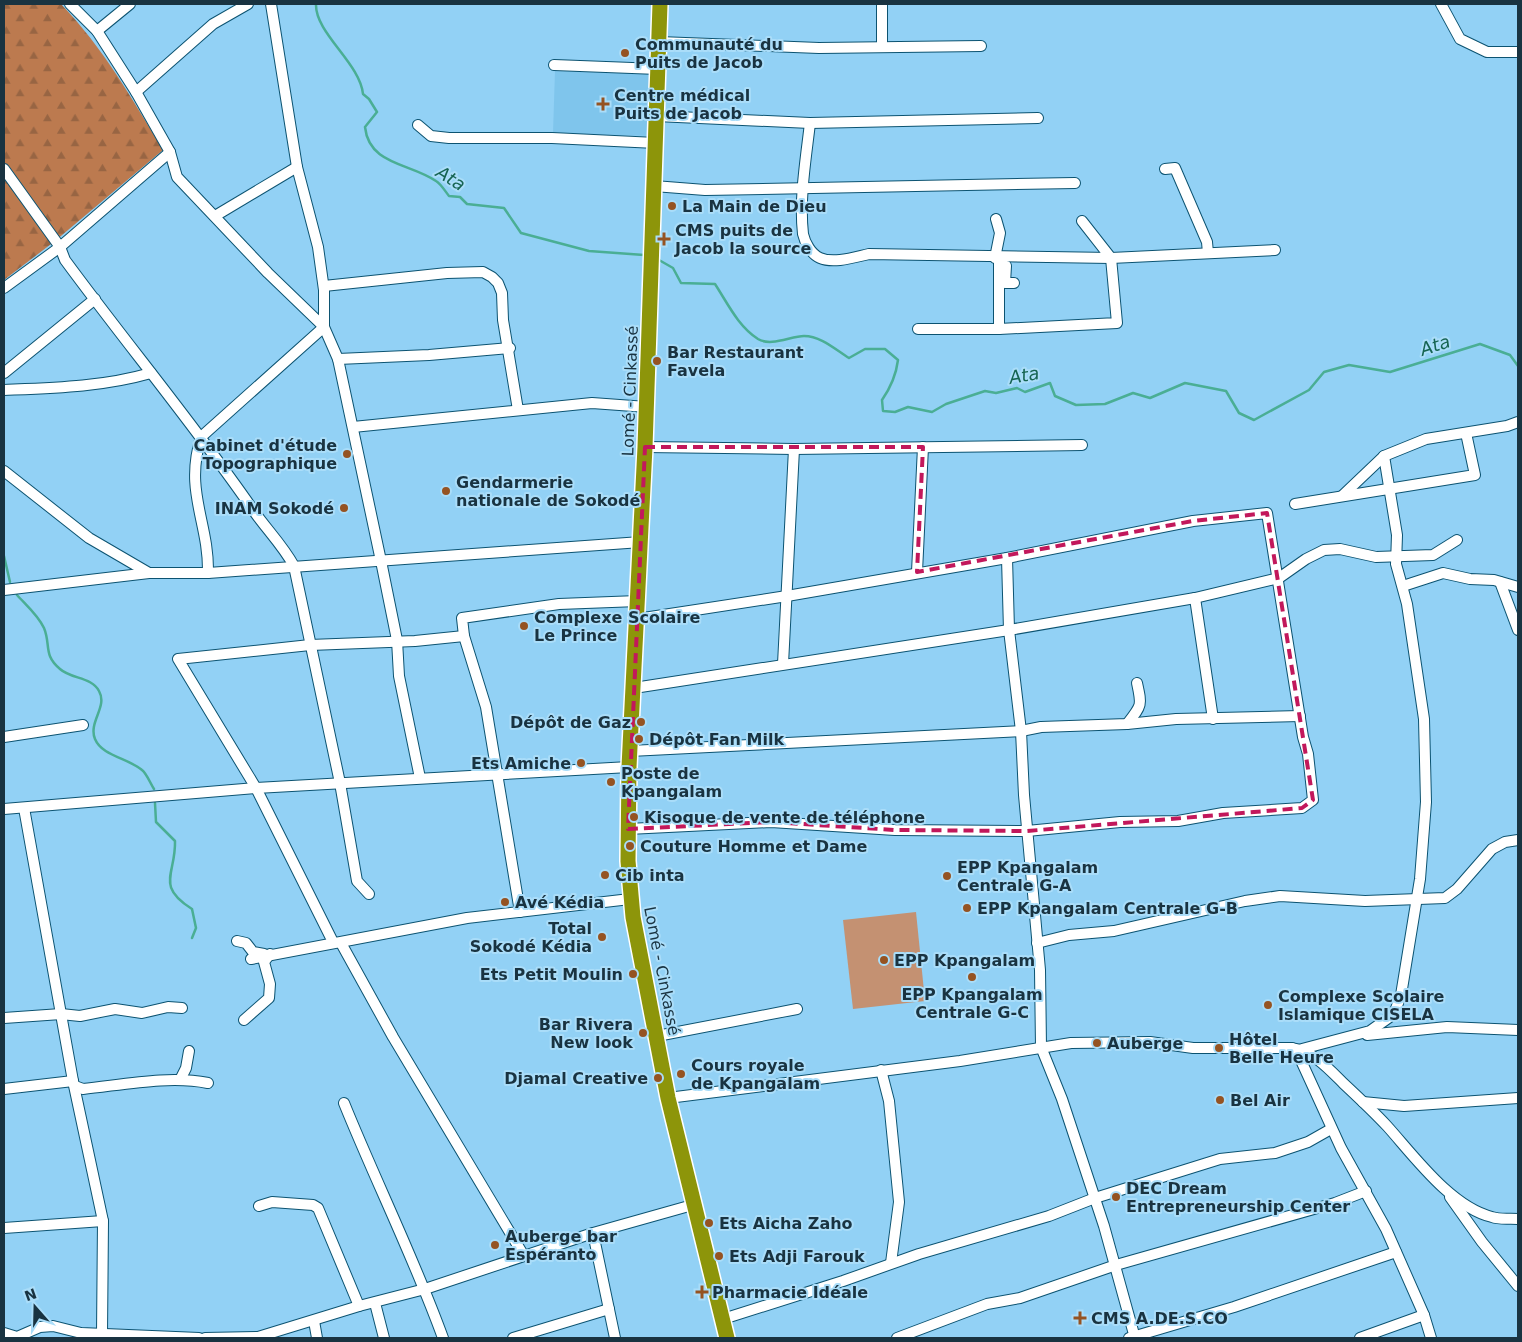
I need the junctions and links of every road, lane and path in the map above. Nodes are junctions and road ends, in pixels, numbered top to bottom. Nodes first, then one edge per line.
1 (70, 4) edge
2 (130, 4) edge
3 (248, 4) edge
4 (271, 4) edge
5 (660, 4) edge
6 (882, 4) edge
7 (1441, 4) edge
8 (98, 31) junction
9 (659, 42) junction
10 (882, 46) junction
11 (981, 46) dead end
12 (1518, 52) edge
13 (554, 65) dead end
14 (658, 69) junction
15 (136, 92) junction
16 (656, 116) junction
17 (1038, 118) dead end
18 (810, 123) junction
19 (418, 125) dead end
20 (656, 143) junction
21 (170, 152) junction
22 (297, 167) junction
23 (4, 169) edge
24 (1165, 169) dead end
25 (1075, 183) dead end
26 (654, 186) junction
27 (804, 187) junction
28 (215, 216) junction
29 (996, 219) dead end
30 (1082, 221) dead end
31 (60, 247) junction
32 (1275, 250) dead end
33 (1208, 253) junction
34 (1111, 258) junction
35 (997, 260) junction
36 (1014, 283) dead end
37 (324, 286) junction
38 (4, 288) edge
39 (96, 299) junction
40 (324, 327) junction
41 (918, 329) dead end
42 (999, 329) junction
43 (510, 348) junction
44 (338, 359) junction
45 (4, 373) edge
46 (151, 373) junction
47 (4, 390) edge
48 (647, 407) junction
49 (518, 410) junction
50 (1518, 422) edge
51 (353, 427) junction
52 (1466, 433) junction
53 (201, 437) junction
54 (1082, 445) dead end
55 (646, 447) junction
56 (923, 447) junction
57 (794, 449) junction
58 (1384, 456) junction
59 (4, 471) edge
60 (1390, 490) junction
61 (1343, 495) junction
62 (1295, 504) dead end
63 (1457, 540) dead end
64 (641, 542) junction
65 (1396, 556) junction
66 (1007, 558) junction
67 (381, 561) junction
68 (294, 566) junction
69 (917, 572) junction
70 (149, 573) junction
71 (208, 573) junction
72 (1279, 578) junction
73 (1500, 582) junction
74 (1403, 586) junction
75 (1518, 587) edge
76 (4, 590) edge
77 (787, 596) junction
78 (1195, 598) junction
79 (638, 601) junction
80 (637, 619) junction
81 (1009, 630) junction
82 (1518, 630) edge
83 (464, 636) junction
84 (397, 640) junction
85 (310, 645) junction
86 (783, 664) junction
87 (1137, 683) dead end
88 (634, 688) junction
89 (1300, 716) junction
90 (1213, 719) junction
91 (1127, 724) junction
92 (83, 725) dead end
93 (1021, 731) junction
94 (4, 737) edge
95 (630, 751) junction
96 (630, 767) junction
97 (495, 773) junction
98 (420, 778) junction
99 (340, 783) junction
100 (256, 788) junction
101 (24, 808) junction
102 (4, 809) edge
103 (628, 829) junction
104 (1027, 831) junction
105 (1518, 840) edge
106 (369, 894) dead end
107 (630, 899) junction
108 (1416, 900) junction
109 (520, 912) junction
110 (237, 940) dead end
111 (337, 942) junction
112 (1037, 943) junction
113 (270, 954) junction
114 (251, 959) dead end
115 (182, 1008) dead end
116 (797, 1009) dead end
117 (61, 1014) junction
118 (4, 1018) edge
119 (244, 1020) dead end
120 (1518, 1030) edge
121 (657, 1036) junction
122 (1346, 1038) junction
123 (1041, 1047) junction
124 (1291, 1048) junction
125 (1302, 1050) junction
126 (189, 1051) dead end
127 (881, 1070) junction
128 (180, 1080) junction
129 (74, 1083) junction
130 (208, 1083) dead end
131 (4, 1089) edge
132 (668, 1098) junction
133 (1518, 1098) edge
134 (1363, 1102) junction
135 (344, 1103) dead end
136 (1331, 1129) junction
137 (1366, 1192) junction
138 (1448, 1194) junction
139 (1095, 1198) junction
140 (696, 1204) junction
141 (259, 1206) dead end
142 (1518, 1219) edge
143 (103, 1221) junction
144 (4, 1228) edge
145 (593, 1233) junction
146 (1396, 1252) junction
147 (524, 1256) junction
148 (892, 1263) junction
149 (1116, 1265) junction
150 (1518, 1286) edge
151 (425, 1289) junction
152 (374, 1303) junction
153 (358, 1306) junction
154 (609, 1308) junction
155 (1424, 1315) junction
156 (723, 1319) junction
157 (314, 1321) junction
158 (4, 1333) edge
159 (102, 1334) junction
160 (81, 1336) edge
161 (122, 1337) edge
162 (199, 1338) edge
163 (205, 1338) edge
164 (317, 1338) edge
165 (384, 1338) edge
166 (443, 1338) edge
167 (513, 1338) edge
168 (615, 1338) edge
169 (727, 1338) edge
170 (897, 1338) edge
171 (1133, 1338) edge
172 (1360, 1338) edge
173 (1431, 1338) edge

1 - 8 street
2 - 8 street
3 - 15 street
4 - 22 street
5 - 9 highway, Lomé - Cinkassé
6 - 10 street
7 - 12 street
8 - 15 street
9 - 10 street
9 - 14 highway, Lomé - Cinkassé
10 - 11 street
13 - 14 street
14 - 16 highway, Lomé - Cinkassé
15 - 21 street
16 - 18 street
16 - 20 highway, Lomé - Cinkassé
17 - 18 street
18 - 27 street
19 - 20 street
20 - 26 highway, Lomé - Cinkassé
21 - 28 street
21 - 31 street
22 - 28 street
22 - 37 street
23 - 31 street
24 - 33 street
25 - 27 street
26 - 27 street
26 - 48 highway, Lomé - Cinkassé
27 - 35 street
28 - 40 street
29 - 35 street
30 - 34 street
31 - 38 street
31 - 39 street
32 - 33 street
33 - 34 street
34 - 35 street
34 - 42 street
35 - 36 street
35 - 42 street
37 - 40 street
37 - 43 street
39 - 45 street
39 - 46 street
40 - 44 street
40 - 53 street
41 - 42 street
43 - 44 street
43 - 49 street
44 - 51 street
46 - 47 street
46 - 53 street
48 - 49 street
48 - 55 highway, Lomé - Cinkassé
49 - 51 street
50 - 52 street
51 - 67 street
52 - 58 street
52 - 60 street
53 - 68 street
53 - 71 street
54 - 56 street
55 - 57 street
55 - 64 highway, Lomé - Cinkassé
56 - 57 street
56 - 69 street
57 - 77 street
58 - 60 street
58 - 61 street
59 - 70 street
60 - 61 street
60 - 65 street
61 - 62 street
63 - 65 street
64 - 67 street
64 - 79 highway, Lomé - Cinkassé
65 - 72 street
65 - 74 street
66 - 69 street
66 - 72 street
66 - 81 street
67 - 68 street
67 - 84 street
68 - 71 street
68 - 85 street
69 - 77 street
70 - 71 street
70 - 76 street
72 - 78 street
72 - 89 street
73 - 74 street
73 - 75 street
73 - 82 street
74 - 108 street
77 - 80 street
77 - 86 street
78 - 81 street
78 - 90 street
79 - 80 highway, Lomé - Cinkassé
79 - 83 street
80 - 88 highway, Lomé - Cinkassé
81 - 86 street
81 - 93 street
83 - 84 street
83 - 97 street
84 - 85 street
84 - 98 street
85 - 99 street
85 - 100 street
86 - 88 street
87 - 91 street
88 - 95 highway, Lomé - Cinkassé
89 - 90 street
89 - 104 street
90 - 91 street
91 - 93 street
92 - 94 street
93 - 95 street
93 - 104 street
95 - 96 highway, Lomé - Cinkassé
96 - 97 street
96 - 103 highway, Lomé - Cinkassé
97 - 98 street
97 - 109 street
98 - 99 street
99 - 100 street
99 - 106 street
100 - 101 street
100 - 111 street
101 - 102 street
101 - 117 street
103 - 104 street
103 - 107 highway, Lomé - Cinkassé
104 - 112 street
105 - 108 street
107 - 109 street
107 - 121 highway, Lomé - Cinkassé
108 - 112 street
108 - 122 street
109 - 111 street
110 - 113 street
111 - 113 street
111 - 147 street
112 - 123 street
113 - 114 street
113 - 119 street
115 - 117 street
116 - 121 street
117 - 118 street
117 - 129 street
120 - 122 street
121 - 132 highway, Lomé - Cinkassé
122 - 125 street
123 - 124 street
123 - 127 street
123 - 139 street
124 - 125 street
124 - 136 street
125 - 134 street
126 - 128 street
127 - 132 street
127 - 148 street
128 - 129 street
128 - 130 street
129 - 131 street
129 - 143 street
132 - 140 highway, Lomé - Cinkassé
133 - 134 street
134 - 138 street
135 - 151 street
136 - 137 street
136 - 139 street
137 - 146 street
137 - 149 street
138 - 142 street
138 - 150 street
139 - 148 street
139 - 149 street
140 - 145 street
140 - 156 highway, Lomé - Cinkassé
141 - 153 street
143 - 144 street
143 - 159 street
145 - 147 street
145 - 154 street
146 - 155 street
146 - 171 street
147 - 151 street
148 - 156 street
149 - 170 street
149 - 171 street
151 - 152 street
151 - 166 street
152 - 153 street
152 - 165 street
153 - 157 street
154 - 167 street
154 - 168 street
155 - 172 street
155 - 173 street
156 - 169 highway, Lomé - Cinkassé
157 - 163 street
157 - 164 street
158 - 160 street
159 - 160 street
159 - 161 street
161 - 162 street

